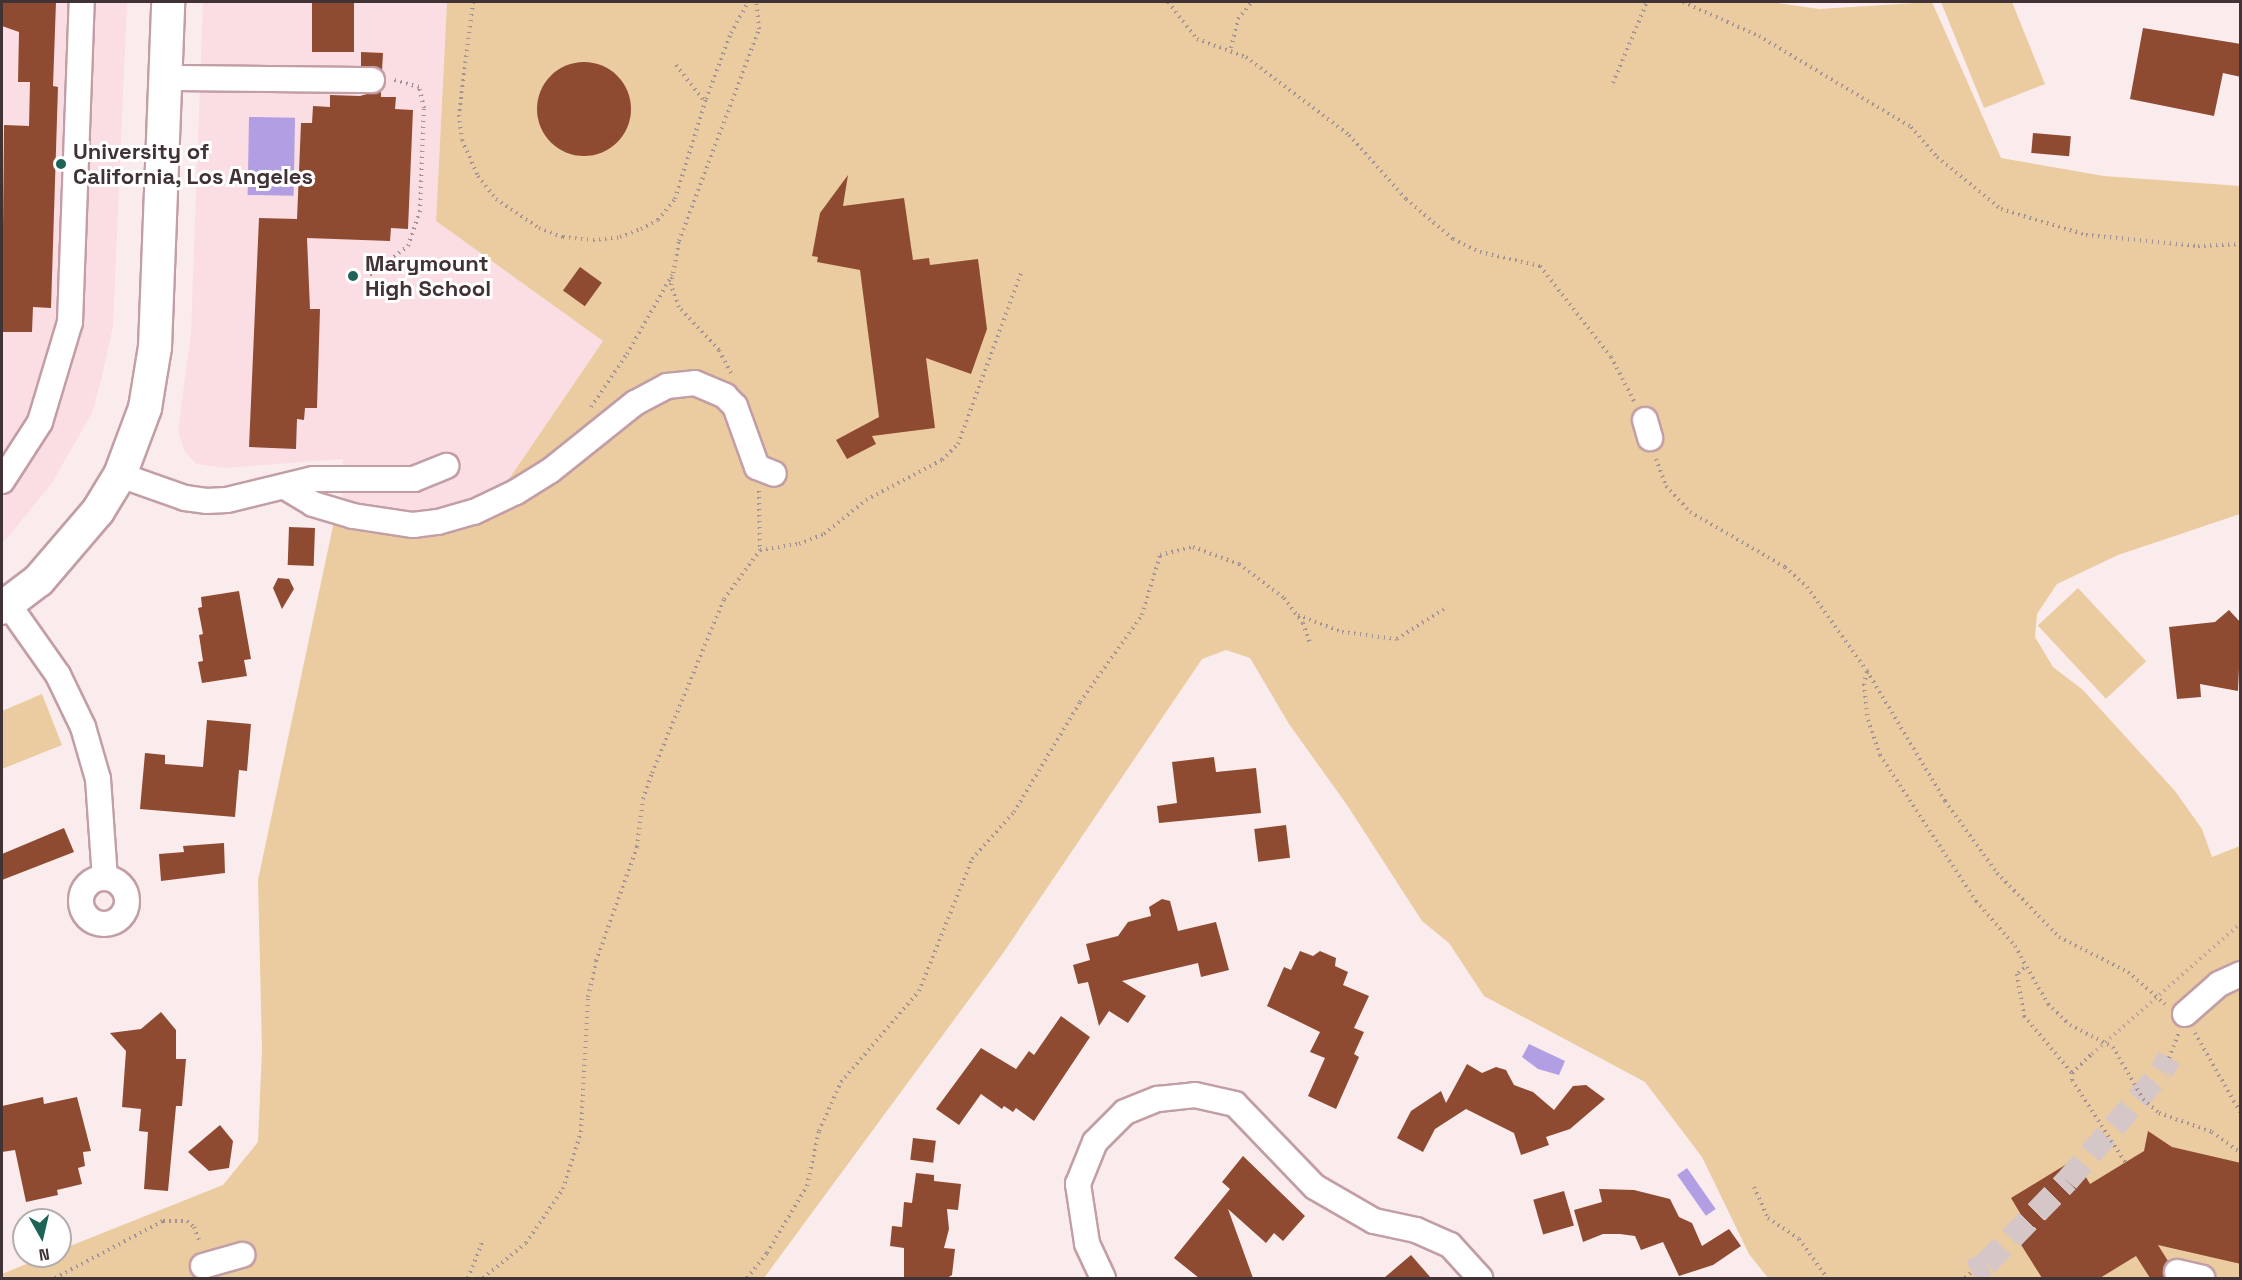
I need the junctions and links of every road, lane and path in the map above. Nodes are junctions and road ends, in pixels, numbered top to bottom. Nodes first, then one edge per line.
1 (82, 2) edge
2 (168, 2) edge
3 (473, 2) edge
4 (748, 2) edge
5 (756, 2) edge
6 (1168, 2) edge
7 (1252, 2) edge
8 (1647, 2) edge
9 (1683, 2) edge
10 (1231, 48) junction
11 (676, 65) dead end
12 (166, 78) junction
13 (372, 80) joint
14 (1613, 83) dead end
15 (705, 102) junction
16 (2241, 244) edge
17 (1021, 273) dead end
18 (672, 274) junction
19 (370, 275) dead end
20 (725, 396) junction
21 (585, 416) dead end
22 (446, 466) dead end
23 (766, 470) joint
24 (120, 475) junction
25 (2, 481) edge
26 (285, 487) junction
27 (760, 550) junction
28 (5, 606) edge
29 (1444, 609) dead end
30 (1298, 615) junction
31 (1310, 643) dead end
32 (1867, 671) junction
33 (105, 878) dead end
34 (2241, 924) edge
35 (2025, 968) junction
36 (2241, 974) edge
37 (2185, 1014) junction
38 (2169, 1058) tunnel mouth
39 (2072, 1072) junction
40 (2241, 1112) edge
41 (2241, 1152) edge
42 (2125, 1162) dead end
43 (1754, 1187) dead end
44 (483, 1239) dead end
45 (242, 1255) dead end
46 (203, 1266) joint
47 (1972, 1272) dead end
48 (2177, 1272) dead end
49 (55, 1278) edge
50 (468, 1278) edge
51 (483, 1278) edge
52 (747, 1278) edge
53 (1103, 1278) edge
54 (1480, 1278) edge
55 (1827, 1278) edge
56 (1965, 1278) edge
57 (2202, 1278) edge

1 - 25 street
2 - 12 main road
3 - 15 path
4 - 15 path
5 - 18 path
6 - 10 path
7 - 10 path
8 - 14 path
9 - 16 path
10 - 32 path
11 - 15 path
12 - 13 street
12 - 24 main road
13 - 19 path
17 - 27 path
18 - 20 path
18 - 21 path
20 - 23 street
20 - 26 street
22 - 26 street
23 - 27 path
24 - 26 street
24 - 28 main road
27 - 51 path
28 - 33 street
29 - 30 path
30 - 31 path
30 - 52 path
32 - 35 path
32 - 37 path
34 - 39 path, bridge
35 - 39 path
35 - 41 path
36 - 37 street
37 - 38 path
37 - 40 path
39 - 42 path
43 - 55 path
44 - 50 path
45 - 46 street
46 - 49 path
47 - 56 path
48 - 57 street
53 - 54 street

